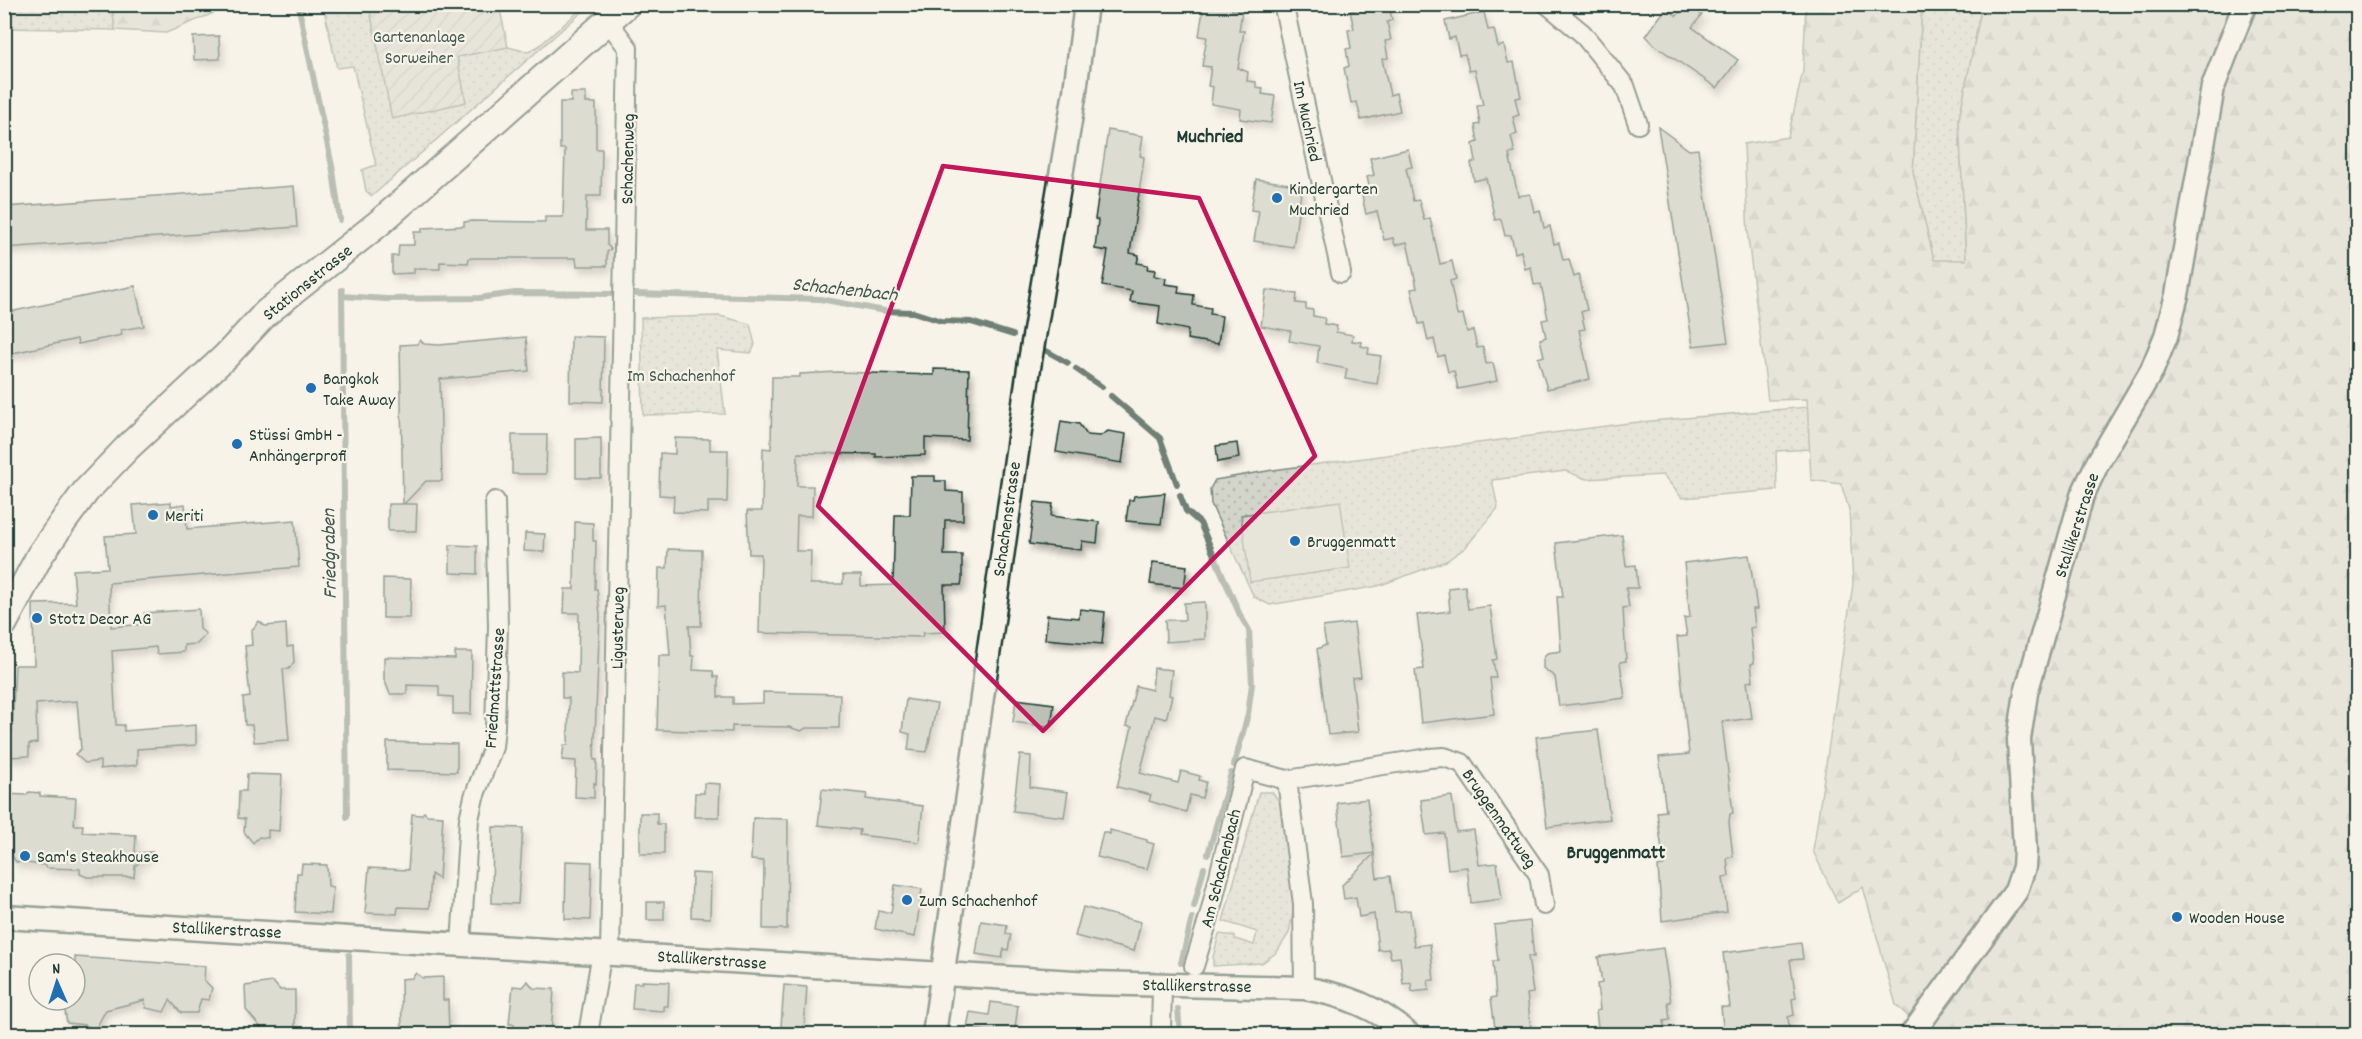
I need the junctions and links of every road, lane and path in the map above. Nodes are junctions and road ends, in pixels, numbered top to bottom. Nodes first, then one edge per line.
1 (1086, 4) edge
2 (1287, 4) edge
3 (1547, 4) edge
4 (2245, 4) edge
5 (619, 12) edge
6 (1638, 124) dead end
7 (1341, 273) dead end
8 (624, 304) joint
9 (495, 501) dead end
10 (4, 623) edge
11 (1245, 769) joint
12 (1287, 780) junction
13 (1544, 905) dead end
14 (4, 918) edge
15 (461, 944) junction
16 (606, 952) junction
17 (1194, 966) dead end
18 (943, 973) junction
19 (1162, 986) junction
20 (1304, 988) junction
21 (588, 1035) edge
22 (934, 1035) edge
23 (1161, 1035) edge
24 (1408, 1035) edge
25 (1912, 1035) edge

1 - 18 street, Schachenstrasse
2 - 7 street, Im Muchried
3 - 6 street
4 - 25 street, Stallikerstrasse
5 - 8 street, Schachenweg
5 - 10 main road, Stationsstrasse
8 - 16 street, Ligusterweg
9 - 15 street, Friedmattstrasse
11 - 12 street, Bruggenmattweg
11 - 17 street, Am Schachenbach
12 - 13 street, Bruggenmattweg
12 - 20 street
14 - 15 street, Stallikerstrasse
15 - 16 street, Stallikerstrasse
16 - 18 street, Stallikerstrasse
16 - 21 street, Ligusterweg
18 - 19 street, Stallikerstrasse
18 - 22 street, Schachenstrasse
19 - 20 street, Stallikerstrasse
19 - 23 street
20 - 24 street, Stallikerstrasse

